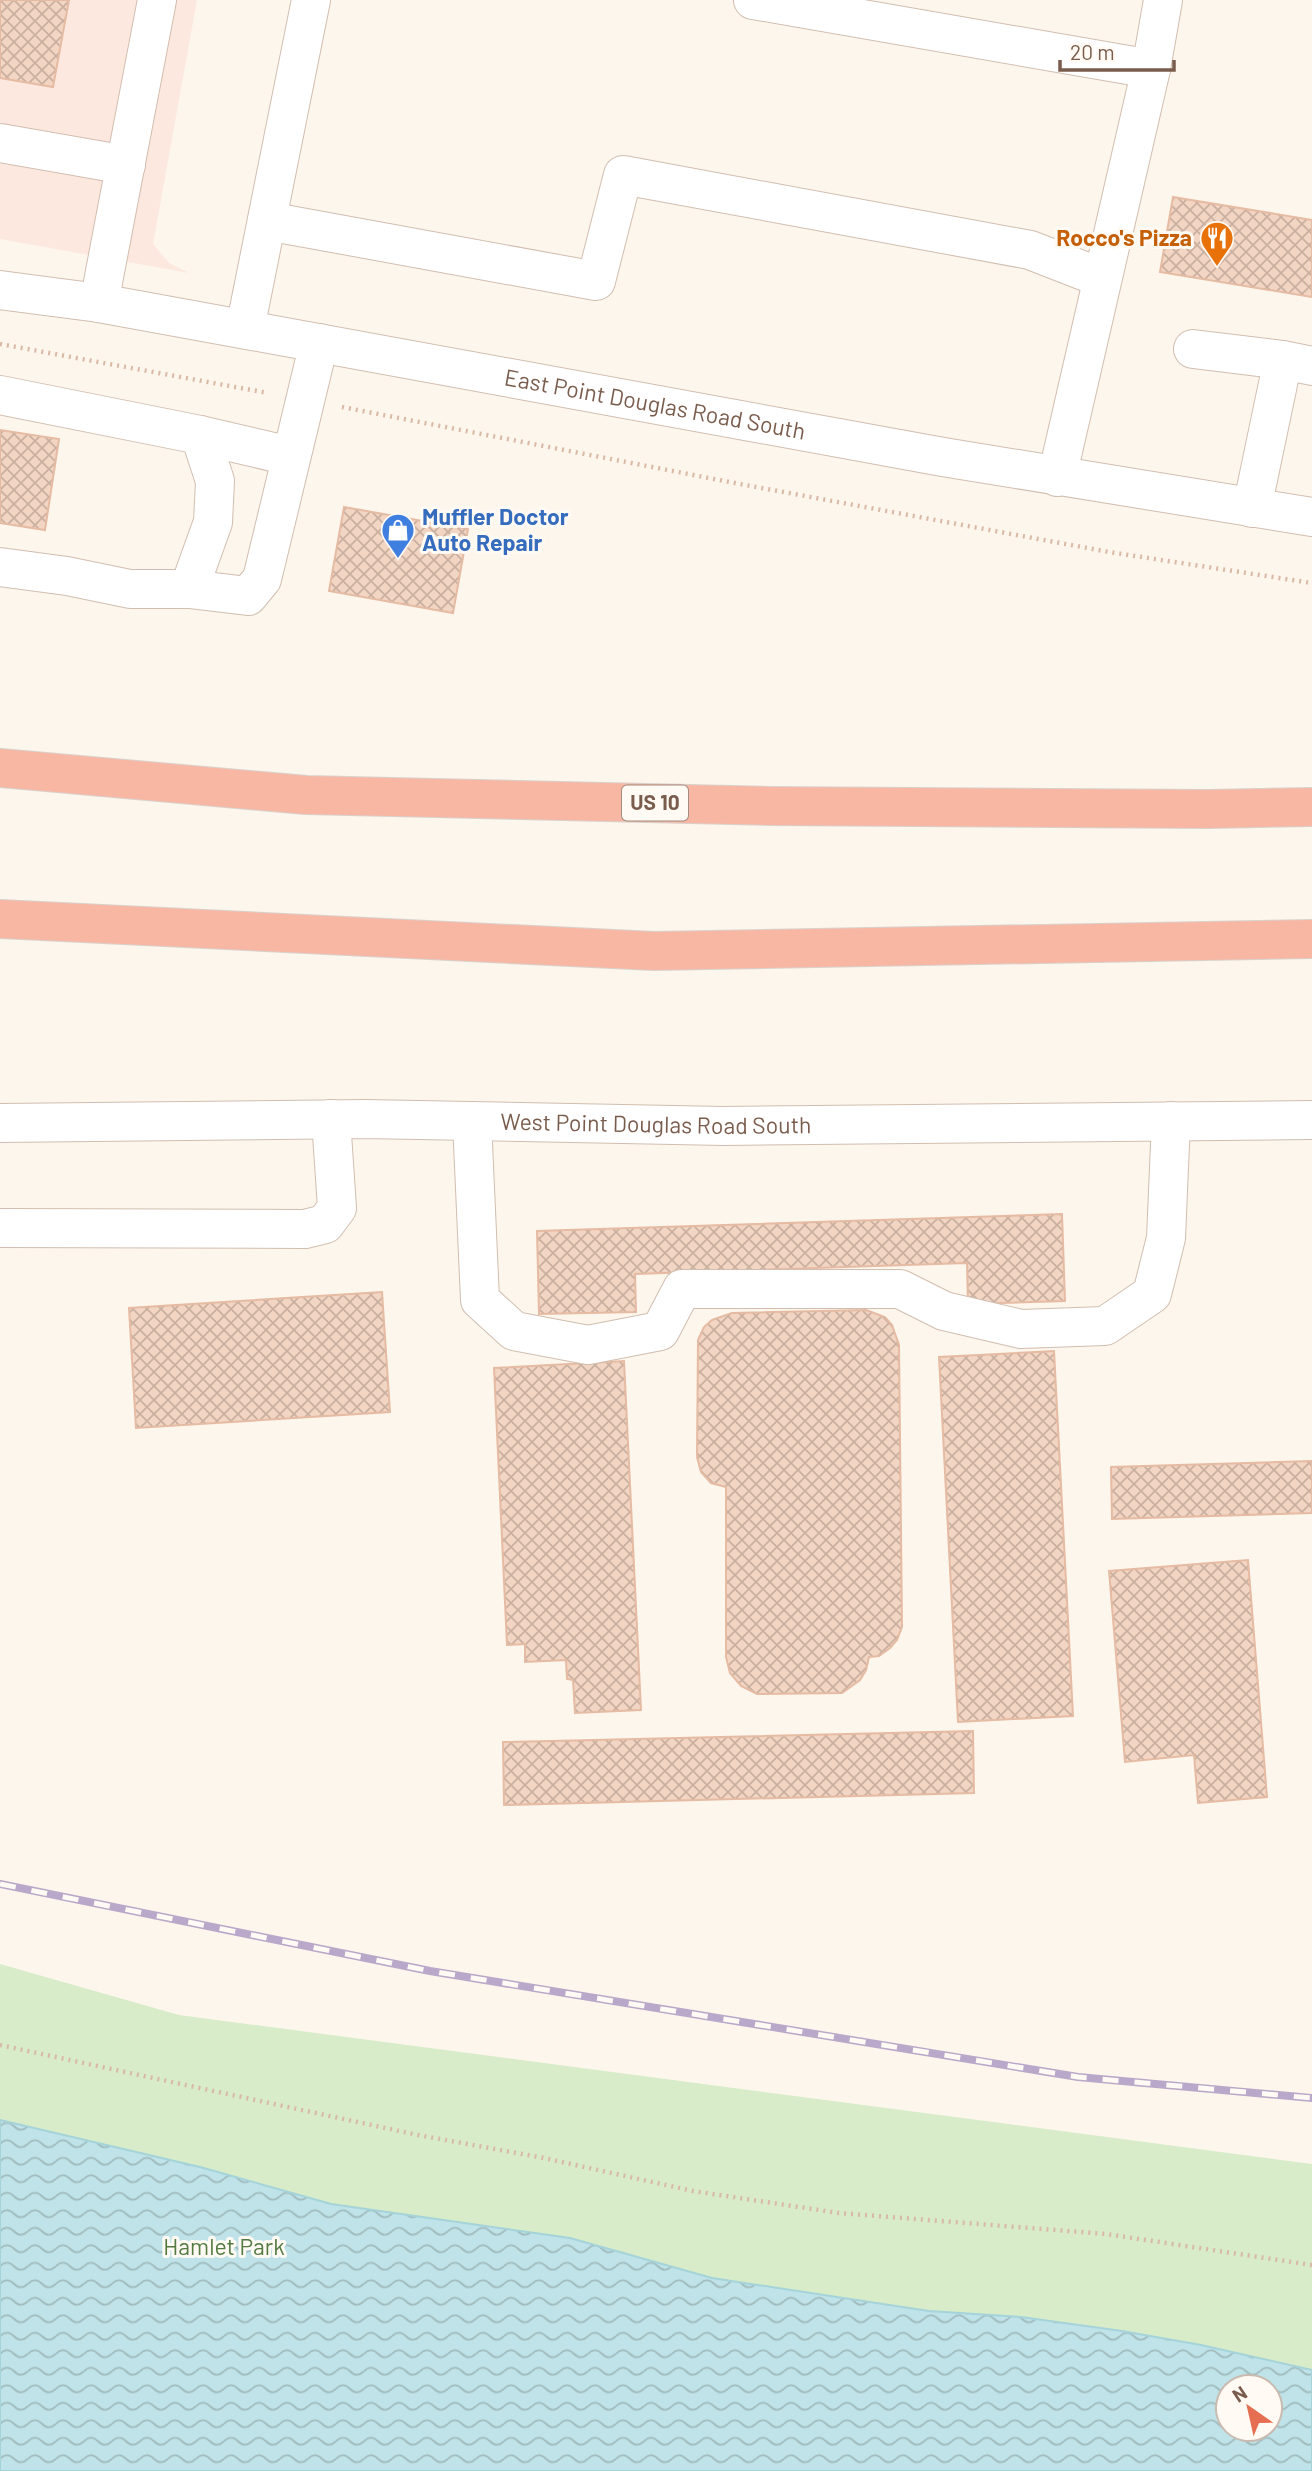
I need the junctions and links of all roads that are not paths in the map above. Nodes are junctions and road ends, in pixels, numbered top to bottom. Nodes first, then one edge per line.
1 (157, 0) edge
2 (310, 0) edge
3 (753, 0) edge
4 (1163, 0) edge
5 (1151, 69) junction
6 (0, 143) edge
7 (126, 165) junction
8 (267, 221) junction
9 (1102, 278) junction
10 (0, 290) edge
11 (99, 303) junction
12 (245, 329) junction
13 (319, 343) junction
14 (1193, 349) dead end
15 (1297, 363) edge
16 (0, 395) edge
17 (200, 435) junction
18 (290, 456) junction
19 (1057, 477) junction
20 (1251, 508) junction
21 (1312, 517) edge
22 (0, 567) edge
23 (188, 589) junction
24 (0, 768) edge
25 (1312, 807) edge
26 (0, 919) edge
27 (1312, 939) edge
28 (331, 1119) junction
29 (1312, 1120) edge
30 (472, 1121) junction
31 (1171, 1121) junction
32 (0, 1123) edge
33 (0, 1228) edge

1 - 7 street
2 - 8 street
3 - 5 street
4 - 5 street
5 - 9 street
6 - 7 street
7 - 11 street
8 - 9 street
8 - 12 street
9 - 19 street
10 - 11 street, East Point Douglas Road South
11 - 12 street, East Point Douglas Road South
12 - 13 street, East Point Douglas Road South
13 - 18 street
13 - 19 street, East Point Douglas Road South
14 - 15 street
15 - 20 street
16 - 17 street
17 - 18 street
17 - 23 street
18 - 23 street
19 - 20 street, East Point Douglas Road South
20 - 21 street, East Point Douglas Road South
22 - 23 street
24 - 25 highway, US 10
26 - 27 highway
28 - 30 street, West Point Douglas Road South
28 - 32 street, West Point Douglas Road South
28 - 33 street
29 - 31 street, West Point Douglas Road South
30 - 31 street, West Point Douglas Road South
30 - 31 street

